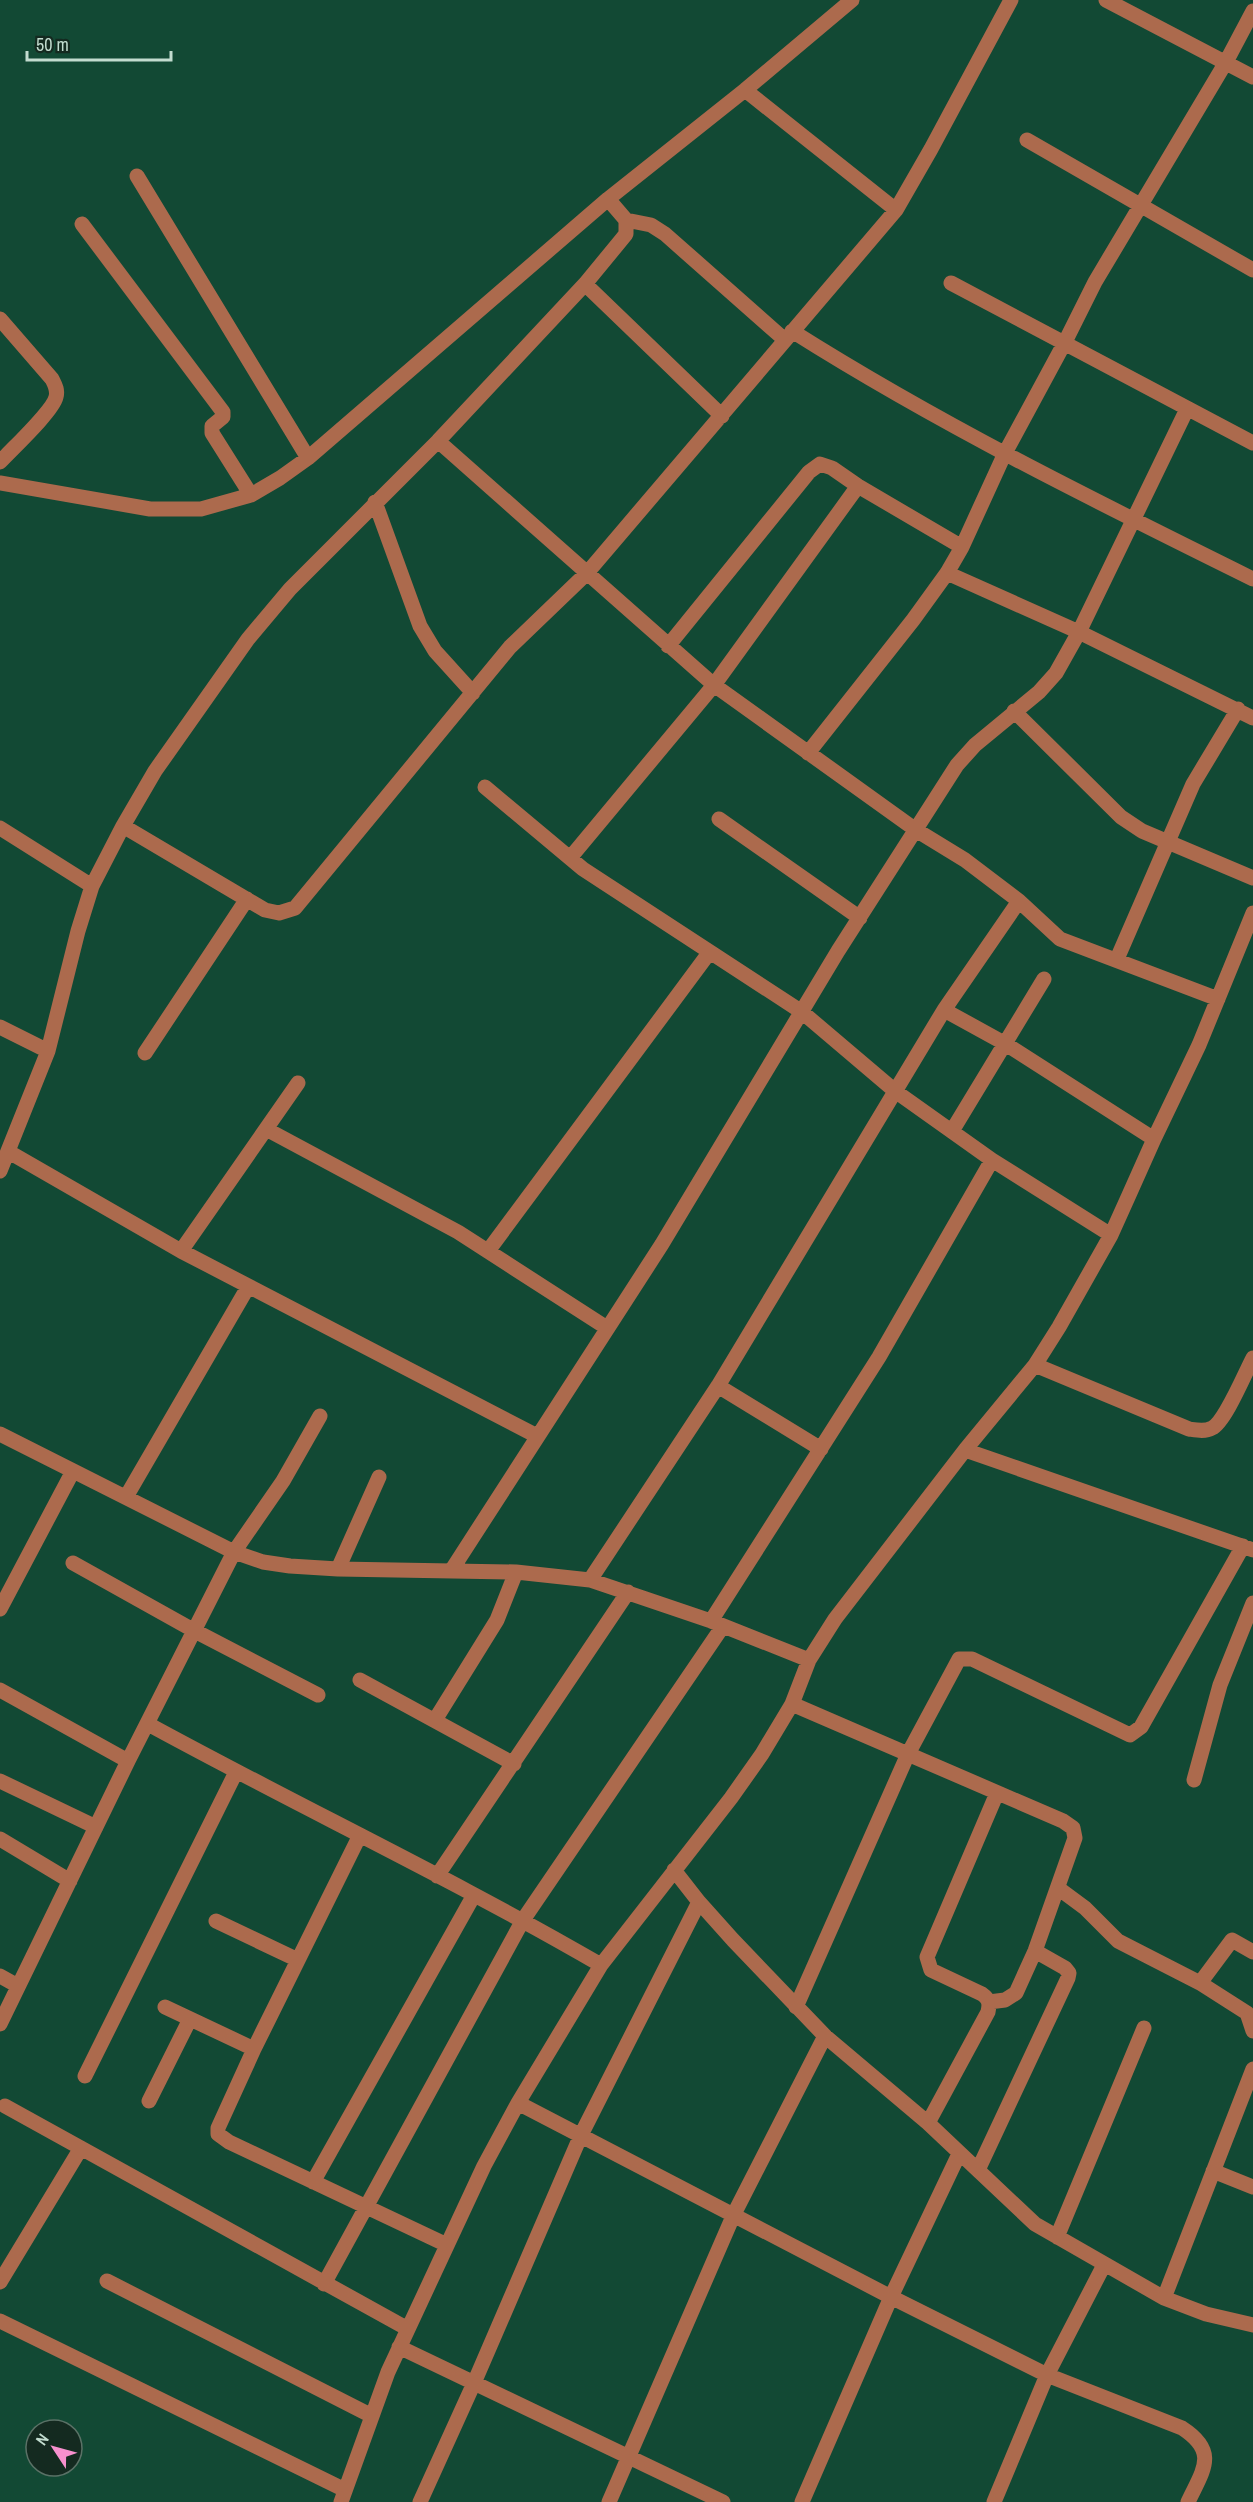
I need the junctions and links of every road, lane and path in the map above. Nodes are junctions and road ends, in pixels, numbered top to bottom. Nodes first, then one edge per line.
1 (852, 0) edge
2 (1011, 0) edge
3 (1106, 0) edge
4 (1253, 12) edge
5 (1226, 62) junction
6 (1253, 77) edge
7 (745, 90) junction
8 (1027, 140) dead end
9 (137, 176) dead end
10 (608, 199) junction
11 (1141, 205) junction
12 (896, 210) junction
13 (626, 220) junction
14 (82, 224) dead end
15 (1253, 270) edge
16 (951, 283) dead end
17 (585, 284) junction
18 (0, 319) edge
19 (788, 335) junction
20 (1065, 342) junction
21 (1187, 409) junction
22 (722, 416) junction
23 (438, 441) junction
24 (1253, 443) edge
25 (1005, 453) junction
26 (308, 458) junction
27 (0, 462) edge
28 (0, 483) edge
29 (858, 486) junction
30 (251, 495) junction
31 (375, 502) junction
32 (1133, 520) junction
33 (962, 547) junction
34 (586, 573) junction
35 (947, 573) junction
36 (1253, 579) edge
37 (1079, 632) junction
38 (668, 646) junction
39 (714, 686) junction
40 (473, 693) junction
41 (1238, 709) junction
42 (1014, 711) junction
43 (1253, 718) edge
44 (808, 753) junction
45 (484, 787) dead end
46 (719, 819) dead end
47 (123, 826) junction
48 (0, 828) edge
49 (916, 830) junction
50 (1168, 841) junction
51 (570, 858) junction
52 (1253, 878) edge
53 (92, 886) junction
54 (247, 899) junction
55 (1019, 901) junction
56 (1253, 913) edge
57 (860, 918) junction
58 (709, 953) junction
59 (1117, 959) junction
60 (1044, 979) dead end
61 (1218, 999) junction
62 (944, 1010) junction
63 (802, 1012) junction
64 (0, 1027) edge
65 (1004, 1043) junction
66 (48, 1051) junction
67 (145, 1053) dead end
68 (298, 1083) dead end
69 (895, 1091) junction
70 (266, 1129) junction
71 (952, 1131) junction
72 (1154, 1139) junction
73 (9, 1152) junction
74 (992, 1160) junction
75 (0, 1171) edge
76 (1111, 1235) junction
77 (181, 1251) junction
78 (488, 1251) junction
79 (248, 1287) junction
80 (607, 1328) junction
81 (1253, 1358) edge
82 (1035, 1365) junction
83 (718, 1386) junction
84 (320, 1416) dead end
85 (0, 1434) edge
86 (537, 1437) junction
87 (821, 1449) junction
88 (965, 1450) junction
89 (73, 1471) junction
90 (379, 1477) dead end
91 (126, 1497) junction
92 (1248, 1548) edge
93 (234, 1552) junction
94 (73, 1563) dead end
95 (338, 1569) junction
96 (451, 1571) junction
97 (516, 1572) junction
98 (590, 1580) junction
99 (628, 1592) junction
100 (1253, 1603) edge
101 (0, 1609) edge
102 (717, 1624) junction
103 (193, 1630) junction
104 (809, 1660) junction
105 (360, 1680) dead end
106 (0, 1690) edge
107 (318, 1695) dead end
108 (792, 1704) junction
109 (435, 1720) junction
110 (148, 1724) junction
111 (908, 1754) junction
112 (128, 1761) junction
113 (514, 1764) junction
114 (236, 1772) junction
115 (0, 1780) edge
116 (1194, 1780) dead end
117 (998, 1793) junction
118 (96, 1827) junction
119 (360, 1835) junction
120 (0, 1839) edge
121 (675, 1870) junction
122 (437, 1876) junction
123 (70, 1881) junction
124 (1058, 1888) junction
125 (474, 1894) junction
126 (699, 1902) junction
127 (523, 1920) junction
128 (216, 1921) dead end
129 (1035, 1951) junction
130 (1253, 1952) edge
131 (298, 1960) junction
132 (601, 1965) junction
133 (0, 1976) edge
134 (1200, 1983) junction
135 (18, 1986) junction
136 (989, 2002) junction
137 (165, 2007) dead end
138 (796, 2007) junction
139 (190, 2019) junction
140 (0, 2024) edge
141 (1144, 2028) dead end
142 (1253, 2028) edge
143 (825, 2036) junction
144 (254, 2049) junction
145 (1253, 2069) edge
146 (85, 2076) dead end
147 (150, 2101) dead end
148 (518, 2103) junction
149 (5, 2106) dead end
150 (928, 2123) junction
151 (581, 2135) junction
152 (81, 2148) junction
153 (959, 2154) junction
154 (978, 2170) junction
155 (1213, 2171) junction
156 (314, 2182) junction
157 (1253, 2187) edge
158 (366, 2205) junction
159 (734, 2214) junction
160 (1057, 2236) junction
161 (447, 2246) junction
162 (1104, 2265) junction
163 (107, 2281) dead end
164 (0, 2282) edge
165 (324, 2284) junction
166 (891, 2297) junction
167 (1164, 2298) junction
168 (0, 2321) edge
169 (1253, 2325) edge
170 (408, 2329) junction
171 (399, 2347) junction
172 (1047, 2375) junction
173 (474, 2383) junction
174 (372, 2416) junction
175 (629, 2457) junction
176 (343, 2496) edge
177 (420, 2502) edge
178 (609, 2502) edge
179 (723, 2502) edge
180 (802, 2502) edge
181 (994, 2502) edge
182 (1188, 2502) edge

1 - 7 street
2 - 12 street
3 - 5 street
4 - 5 street
5 - 6 street
5 - 11 street
7 - 10 street
7 - 12 street
8 - 11 street
9 - 26 street
10 - 13 street
10 - 26 street
11 - 15 street
11 - 20 street
12 - 19 street
13 - 17 street
13 - 19 street
14 - 30 street
16 - 20 street
17 - 22 street
17 - 23 street
18 - 27 street
19 - 22 street
19 - 25 street
20 - 21 street
20 - 25 street
21 - 24 street
21 - 32 street
22 - 34 street
23 - 31 street
23 - 34 street
25 - 32 street
25 - 33 street
26 - 30 street
28 - 30 street
29 - 33 street
29 - 38 street
29 - 39 street
31 - 40 street
31 - 47 street
32 - 36 street
32 - 37 street
33 - 35 street
34 - 38 street
34 - 40 street
35 - 37 street
35 - 44 street
37 - 41 street
37 - 42 street
38 - 39 street
39 - 44 street
39 - 51 street
40 - 54 street
41 - 43 street
41 - 50 street
42 - 49 street
42 - 50 street
44 - 49 street
45 - 51 street
46 - 57 street
47 - 53 street
47 - 54 street
48 - 53 street
49 - 55 street
49 - 57 street
50 - 52 street
50 - 59 street
51 - 58 street
53 - 66 street
54 - 67 street
55 - 59 street
55 - 62 street
56 - 61 street
57 - 63 street
58 - 63 street
58 - 78 street
59 - 61 street
60 - 65 street
61 - 72 street
62 - 65 street
62 - 69 street
63 - 69 street
63 - 80 street
64 - 66 street
65 - 71 street
65 - 72 street
66 - 73 street
68 - 70 street
69 - 71 street
69 - 83 street
70 - 77 street
70 - 78 street
71 - 74 street
72 - 76 street
73 - 75 street
73 - 77 street
74 - 76 street
74 - 87 street
76 - 82 street
77 - 79 street
78 - 80 street
79 - 86 street
79 - 91 street
80 - 86 street
81 - 82 street
82 - 88 street
83 - 87 street
83 - 98 street
84 - 93 street
85 - 89 street
86 - 96 street
87 - 102 street
88 - 92 street
88 - 104 street
89 - 91 street
89 - 101 street
90 - 95 street
91 - 93 street
92 - 111 street
93 - 95 street
93 - 103 street
94 - 103 street
95 - 96 street
96 - 97 street
97 - 98 street
97 - 109 street
98 - 99 street
99 - 102 street
99 - 113 street
100 - 116 street
102 - 104 street
102 - 127 street
103 - 107 street
103 - 110 street
104 - 108 street
105 - 109 street
106 - 112 street
108 - 111 street
108 - 121 street
109 - 113 street
110 - 112 street
110 - 114 street
111 - 117 street
111 - 138 street
112 - 118 street
113 - 122 street
114 - 119 street
114 - 146 street
115 - 118 street
117 - 124 street
117 - 136 street
118 - 123 street
119 - 122 street
119 - 131 street
120 - 123 street
121 - 126 street
121 - 132 street
122 - 125 street
123 - 135 street
124 - 129 street
124 - 134 street
125 - 127 street
125 - 156 street
126 - 138 street
126 - 151 street
127 - 132 street
127 - 158 street
128 - 131 street
129 - 136 street
129 - 154 street
130 - 134 street
131 - 144 street
132 - 148 street
133 - 135 street
134 - 142 street
135 - 140 street
136 - 150 street
137 - 139 street
138 - 143 street
139 - 144 street
139 - 147 street
141 - 160 street
143 - 150 street
143 - 159 street
144 - 156 street
145 - 155 street
148 - 151 street
148 - 161 street
149 - 152 street
150 - 153 street
151 - 159 street
151 - 173 street
152 - 164 street
152 - 165 street
153 - 154 street
153 - 166 street
154 - 160 street
155 - 157 street
155 - 167 street
156 - 158 street
158 - 161 street
158 - 165 street
159 - 166 street
159 - 175 street
160 - 162 street
161 - 170 street
162 - 167 street
162 - 172 street
163 - 174 street
165 - 170 street
166 - 172 street
166 - 180 street
167 - 169 street
168 - 176 street
170 - 171 street
171 - 173 street
171 - 174 street
172 - 181 street
172 - 182 street
173 - 175 street
173 - 177 street
174 - 176 street
175 - 178 street
175 - 179 street

